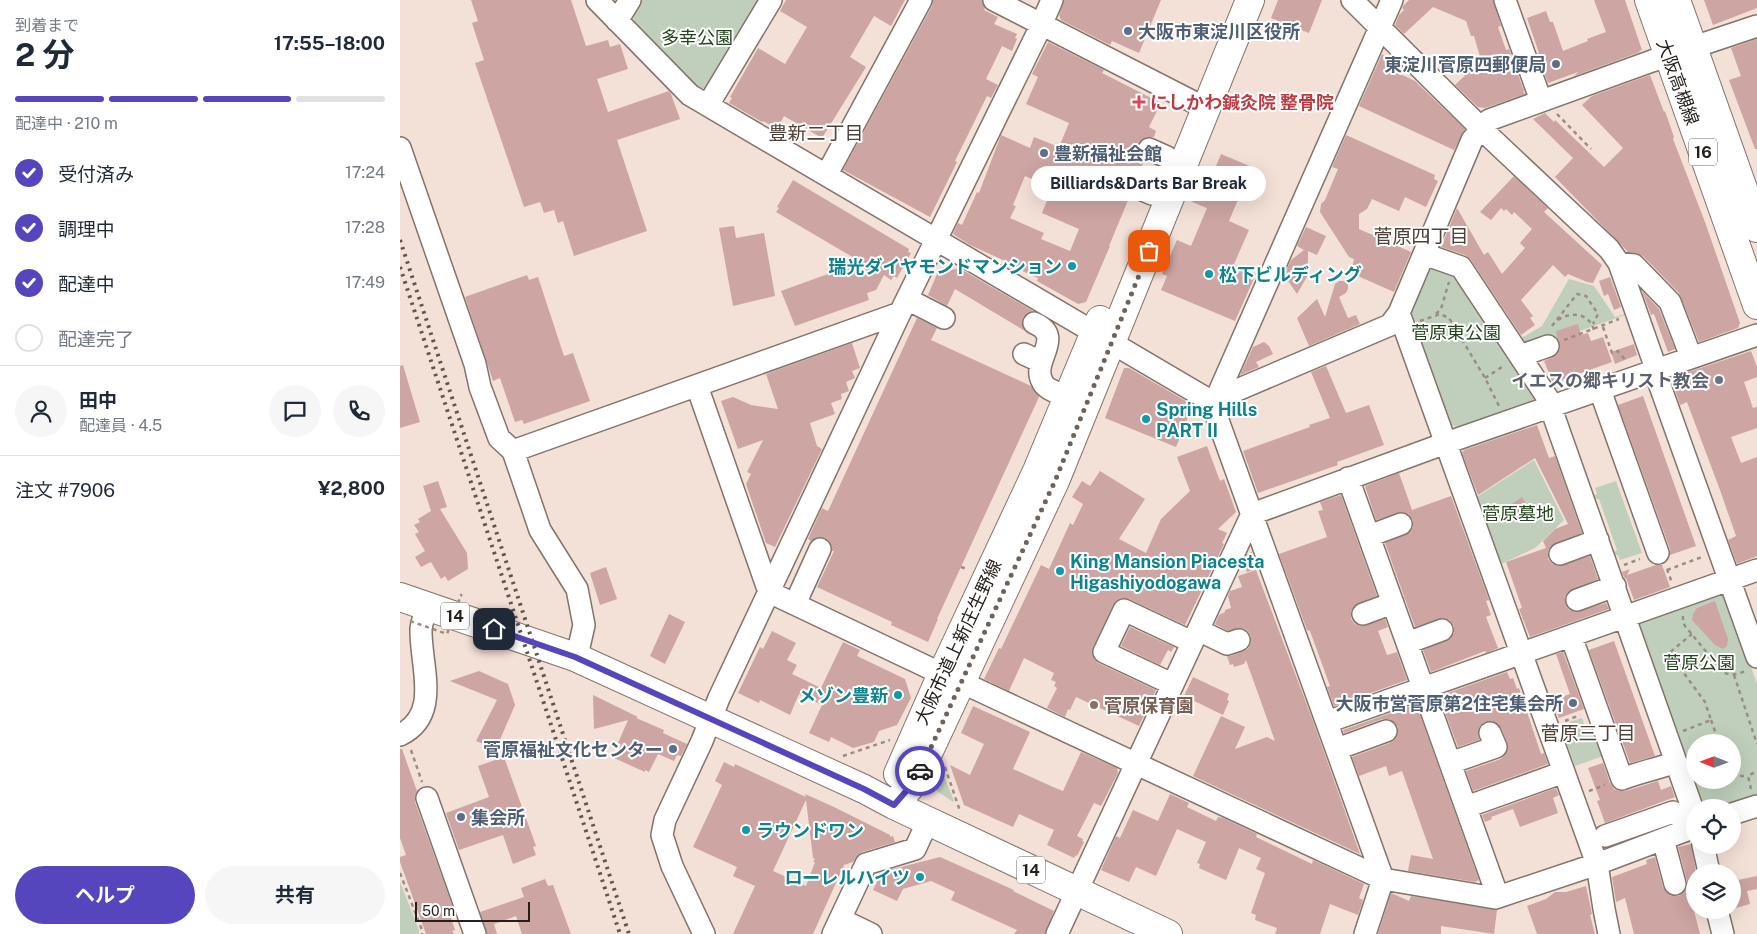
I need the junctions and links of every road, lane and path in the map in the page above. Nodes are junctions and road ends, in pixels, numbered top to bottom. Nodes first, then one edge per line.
1 (597, 0) edge
2 (630, 0) edge
3 (771, 0) edge
4 (921, 0) edge
5 (994, 0) edge
6 (1052, 0) edge
7 (1231, 0) edge
8 (1250, 0) edge
9 (1352, 0) edge
10 (1392, 0) edge
11 (1505, 0) edge
12 (1649, 0) edge
13 (1676, 0) edge
14 (617, 21) junction
15 (1041, 24) junction
16 (1757, 26) edge
17 (1380, 28) junction
18 (1681, 52) junction
19 (1544, 100) junction
20 (708, 105) junction
21 (1198, 105) junction
22 (1482, 128) junction
23 (400, 148) edge
24 (1591, 148) dead end
25 (827, 174) junction
26 (1757, 228) edge
27 (936, 239) junction
28 (1424, 254) junction
29 (1619, 263) junction
30 (1454, 265) junction
31 (1757, 305) edge
32 (903, 306) junction
33 (1435, 315) junction
34 (944, 318) dead end
35 (1620, 319) dead end
36 (1402, 320) junction
37 (1034, 323) dead end
38 (1593, 324) junction
39 (1603, 327) junction
40 (1594, 330) junction
41 (1757, 335) edge
42 (1103, 338) junction
43 (1548, 340) junction
44 (1520, 356) junction
45 (1691, 357) junction
46 (1656, 370) junction
47 (1485, 378) junction
48 (1632, 378) junction
49 (697, 386) junction
50 (1600, 390) junction
51 (1068, 397) junction
52 (1213, 401) junction
53 (1551, 407) junction
54 (1506, 423) junction
55 (1446, 443) junction
56 (513, 451) junction
57 (1348, 478) junction
58 (1252, 514) junction
59 (1401, 524) dead end
60 (1369, 536) junction
61 (1598, 540) junction
62 (820, 549) dead end
63 (1560, 554) dead end
64 (1708, 554) dead end
65 (1662, 561) junction
66 (1757, 570) edge
67 (1612, 578) junction
68 (1729, 580) junction
69 (769, 592) junction
70 (462, 596) dead end
71 (1680, 597) junction
72 (1577, 600) dead end
73 (1393, 602) junction
74 (795, 604) junction
75 (413, 608) edge
76 (1363, 614) dead end
77 (1625, 617) junction
78 (1442, 630) dead end
79 (1692, 634) junction
80 (1195, 636) junction
81 (1571, 636) junction
82 (1239, 640) dead end
83 (1407, 642) junction
84 (579, 647) dead end
85 (1521, 654) junction
86 (1753, 663) edge
87 (1734, 675) junction
88 (951, 678) junction
89 (1172, 684) junction
90 (1423, 689) junction
91 (1600, 717) junction
92 (710, 719) junction
93 (1711, 720) junction
94 (1327, 722) junction
95 (1568, 728) dead end
96 (1386, 731) dead end
97 (1490, 733) dead end
98 (402, 734) edge
99 (1716, 734) edge
100 (1667, 736) junction
101 (893, 739) dead end
102 (1757, 744) edge
103 (1336, 749) junction
104 (842, 756) dead end
105 (1676, 762) junction
106 (1450, 763) junction
107 (944, 764) dead end
108 (1135, 764) junction
109 (1757, 771) edge
110 (1564, 772) junction
111 (1741, 776) edge
112 (1748, 776) junction
113 (1622, 779) junction
114 (1583, 794) dead end
115 (427, 798) joint
116 (1689, 799) edge
117 (1756, 801) edge
118 (894, 805) junction
119 (1466, 807) junction
120 (1741, 809) edge
121 (960, 811) dead end
122 (928, 820) junction
123 (1686, 821) edge
124 (1686, 830) edge
125 (1605, 836) dead end
126 (1663, 839) junction
127 (1597, 864) junction
128 (400, 873) edge
129 (1383, 879) junction
130 (1675, 884) dead end
131 (1076, 892) junction
132 (1498, 897) junction
133 (1720, 919) edge
134 (837, 927) edge
135 (422, 934) edge
136 (475, 934) edge
137 (704, 934) edge
138 (871, 934) edge
139 (1057, 934) edge
140 (1168, 934) edge
141 (1365, 934) edge
142 (1609, 934) edge
143 (1723, 934) edge

1 - 14 street
2 - 14 street
3 - 20 street
4 - 25 street
5 - 15 street
6 - 15 street
7 - 21 main road, 大阪市道上新庄生野線
8 - 21 main road, 大阪市道上新庄生野線
9 - 17 street
10 - 17 street
11 - 19 street
12 - 18 main road, 大阪高槻線 / 16
13 - 18 main road, 大阪高槻線 / 16
14 - 20 street
15 - 21 street
15 - 27 street
16 - 18 street
17 - 22 street
17 - 52 street
18 - 19 street
18 - 26 main road, 大阪高槻線 / 16
18 - 31 main road, 大阪高槻線 / 16
19 - 22 street
19 - 24 path
20 - 25 street
21 - 42 main road, 大阪市道上新庄生野線
21 - 42 main road, 大阪市道上新庄生野線
22 - 28 street
22 - 29 street
23 - 56 street
25 - 27 street
27 - 32 street
27 - 42 street
28 - 30 street
28 - 36 street
29 - 45 street
29 - 46 street
30 - 33 path
30 - 44 street
32 - 34 street
32 - 49 street
32 - 69 street
33 - 36 path
33 - 47 path
35 - 39 path
36 - 52 street
36 - 55 street
37 - 51 street
38 - 40 path
38 - 43 path
38 - 43 path
39 - 40 path
39 - 48 path
40 - 43 path
41 - 45 street
42 - 51 main road, 大阪市道上新庄生野線
42 - 52 street
42 - 88 main road, 大阪市道上新庄生野線
43 - 44 street
44 - 47 path
44 - 53 street
45 - 46 street
46 - 48 street
46 - 68 street
47 - 54 path
48 - 50 street
49 - 56 street
49 - 69 street
50 - 53 street
50 - 65 street
51 - 88 main road, 大阪市道上新庄生野線
52 - 58 street
53 - 54 street
53 - 61 street
54 - 55 street
55 - 57 street
55 - 85 street
56 - 84 street
57 - 58 street
57 - 60 street
58 - 80 street
58 - 94 street
59 - 60 street
60 - 73 street
61 - 63 street
61 - 67 street
62 - 74 street
64 - 65 path
65 - 67 path
65 - 71 path
66 - 68 street
67 - 72 street
67 - 77 street
68 - 71 street
68 - 86 street
69 - 74 street
69 - 92 street
70 - 75 path, bridge
71 - 77 street
71 - 79 path
73 - 76 street
73 - 83 street
74 - 88 street
75 - 92 main road, 14
75 - 98 street
77 - 81 street
77 - 100 street
78 - 83 street
79 - 87 path
79 - 93 path
80 - 82 street
80 - 89 street
80 - 89 street
81 - 85 street
81 - 91 street
83 - 90 street
85 - 90 street
85 - 110 street
86 - 87 path
87 - 102 path
88 - 108 street
88 - 118 main road, 大阪市道上新庄生野線
89 - 108 street
90 - 94 street
90 - 106 street
91 - 95 path
91 - 113 street
92 - 118 main road, 14
92 - 137 street
93 - 99 path
93 - 100 path
94 - 103 street
96 - 103 street
97 - 106 street
98 - 115 path
100 - 105 street
101 - 104 path
103 - 129 street
105 - 113 street
105 - 116 street
106 - 119 street
107 - 121 path
108 - 129 street
108 - 131 street
109 - 112 path
110 - 119 street
110 - 127 street
111 - 112 path
112 - 117 path
113 - 114 path
115 - 136 street
117 - 120 street
118 - 122 main road, 14
119 - 132 street
122 - 131 main road, 14
122 - 134 street
123 - 125 street
124 - 126 street
126 - 127 street
126 - 130 street
127 - 132 street
127 - 142 street
128 - 135 path
129 - 132 street
129 - 141 street
131 - 139 street
131 - 140 main road, 14
133 - 143 street
134 - 138 street

